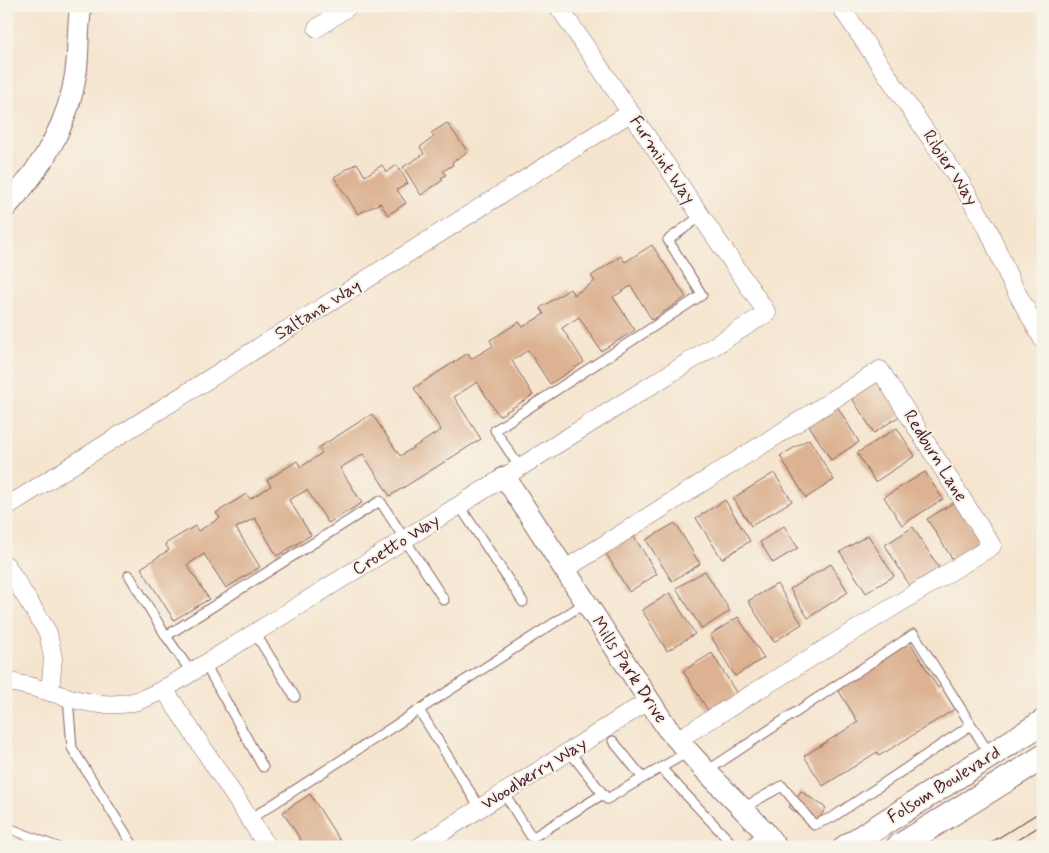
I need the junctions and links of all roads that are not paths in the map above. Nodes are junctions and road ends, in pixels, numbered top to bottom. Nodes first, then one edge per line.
1 (81, 6) edge
2 (349, 6) edge
3 (558, 6) edge
4 (840, 6) edge
5 (317, 28) dead end
6 (630, 113) junction
7 (6, 207) edge
8 (701, 216) junction
9 (767, 313) joint
10 (1043, 340) edge
11 (512, 472) junction
12 (459, 505) junction
13 (6, 507) edge
14 (405, 539) junction
15 (6, 565) edge
16 (564, 570) junction
17 (130, 575) dead end
18 (444, 600) dead end
19 (523, 602) dead end
20 (585, 603) junction
21 (255, 633) junction
22 (166, 636) junction
23 (198, 668) junction
24 (6, 682) edge
25 (164, 689) junction
26 (50, 692) junction
27 (68, 697) junction
28 (294, 697) dead end
29 (648, 701) junction
30 (419, 710) junction
31 (1043, 722) edge
32 (971, 725) junction
33 (613, 741) dead end
34 (682, 746) junction
35 (570, 751) junction
36 (990, 756) junction
37 (1043, 757) edge
38 (264, 767) dead end
39 (661, 768) junction
40 (706, 772) junction
41 (643, 778) junction
42 (504, 793) junction
43 (603, 794) junction
44 (480, 808) junction
45 (743, 809) junction
46 (250, 819) junction
47 (6, 827) edge
48 (770, 839) edge
49 (57, 847) edge
50 (134, 847) edge
51 (268, 847) edge
52 (419, 847) edge
53 (735, 847) edge
54 (746, 847) edge
55 (846, 847) edge
56 (898, 847) edge

1 - 7 street
2 - 5 street
3 - 6 street, Furmint Way
4 - 10 street, Ribier Way
6 - 8 street, Furmint Way
6 - 13 street, Saltana Way
8 - 9 street, Furmint Way
8 - 11 lane
9 - 11 street, Croetto Way
11 - 12 street, Croetto Way
11 - 16 street, Mills Park Drive
12 - 14 street, Croetto Way
12 - 19 lane
14 - 18 lane
14 - 21 street, Croetto Way
14 - 22 lane
15 - 26 street
16 - 20 street, Mills Park Drive
16 - 34 street, Redburn Lane
17 - 22 lane
20 - 29 street, Mills Park Drive
20 - 30 lane
21 - 23 street, Croetto Way
21 - 28 lane
22 - 23 lane
23 - 25 street, Croetto Way
23 - 38 lane
24 - 26 street, Croetto Way
25 - 27 street, Croetto Way
25 - 46 street
26 - 27 street, Croetto Way
27 - 50 lane
29 - 34 street, Mills Park Drive
29 - 35 street, Woodberry Way
30 - 44 lane
30 - 46 lane
31 - 36 main road, Folsom Boulevard
32 - 36 lane
32 - 40 lane
32 - 45 lane
33 - 41 lane
34 - 39 lane
34 - 40 street, Mills Park Drive
35 - 42 street, Woodberry Way
35 - 43 lane
36 - 55 main road, Folsom Boulevard
37 - 56 main road, Folsom Boulevard
39 - 41 lane
39 - 53 lane
40 - 45 street, Mills Park Drive
41 - 43 lane
42 - 43 lane
42 - 44 street, Woodberry Way
44 - 52 street, Woodberry Way
45 - 48 street, Mills Park Drive
46 - 51 street
47 - 49 lane
48 - 54 lane

